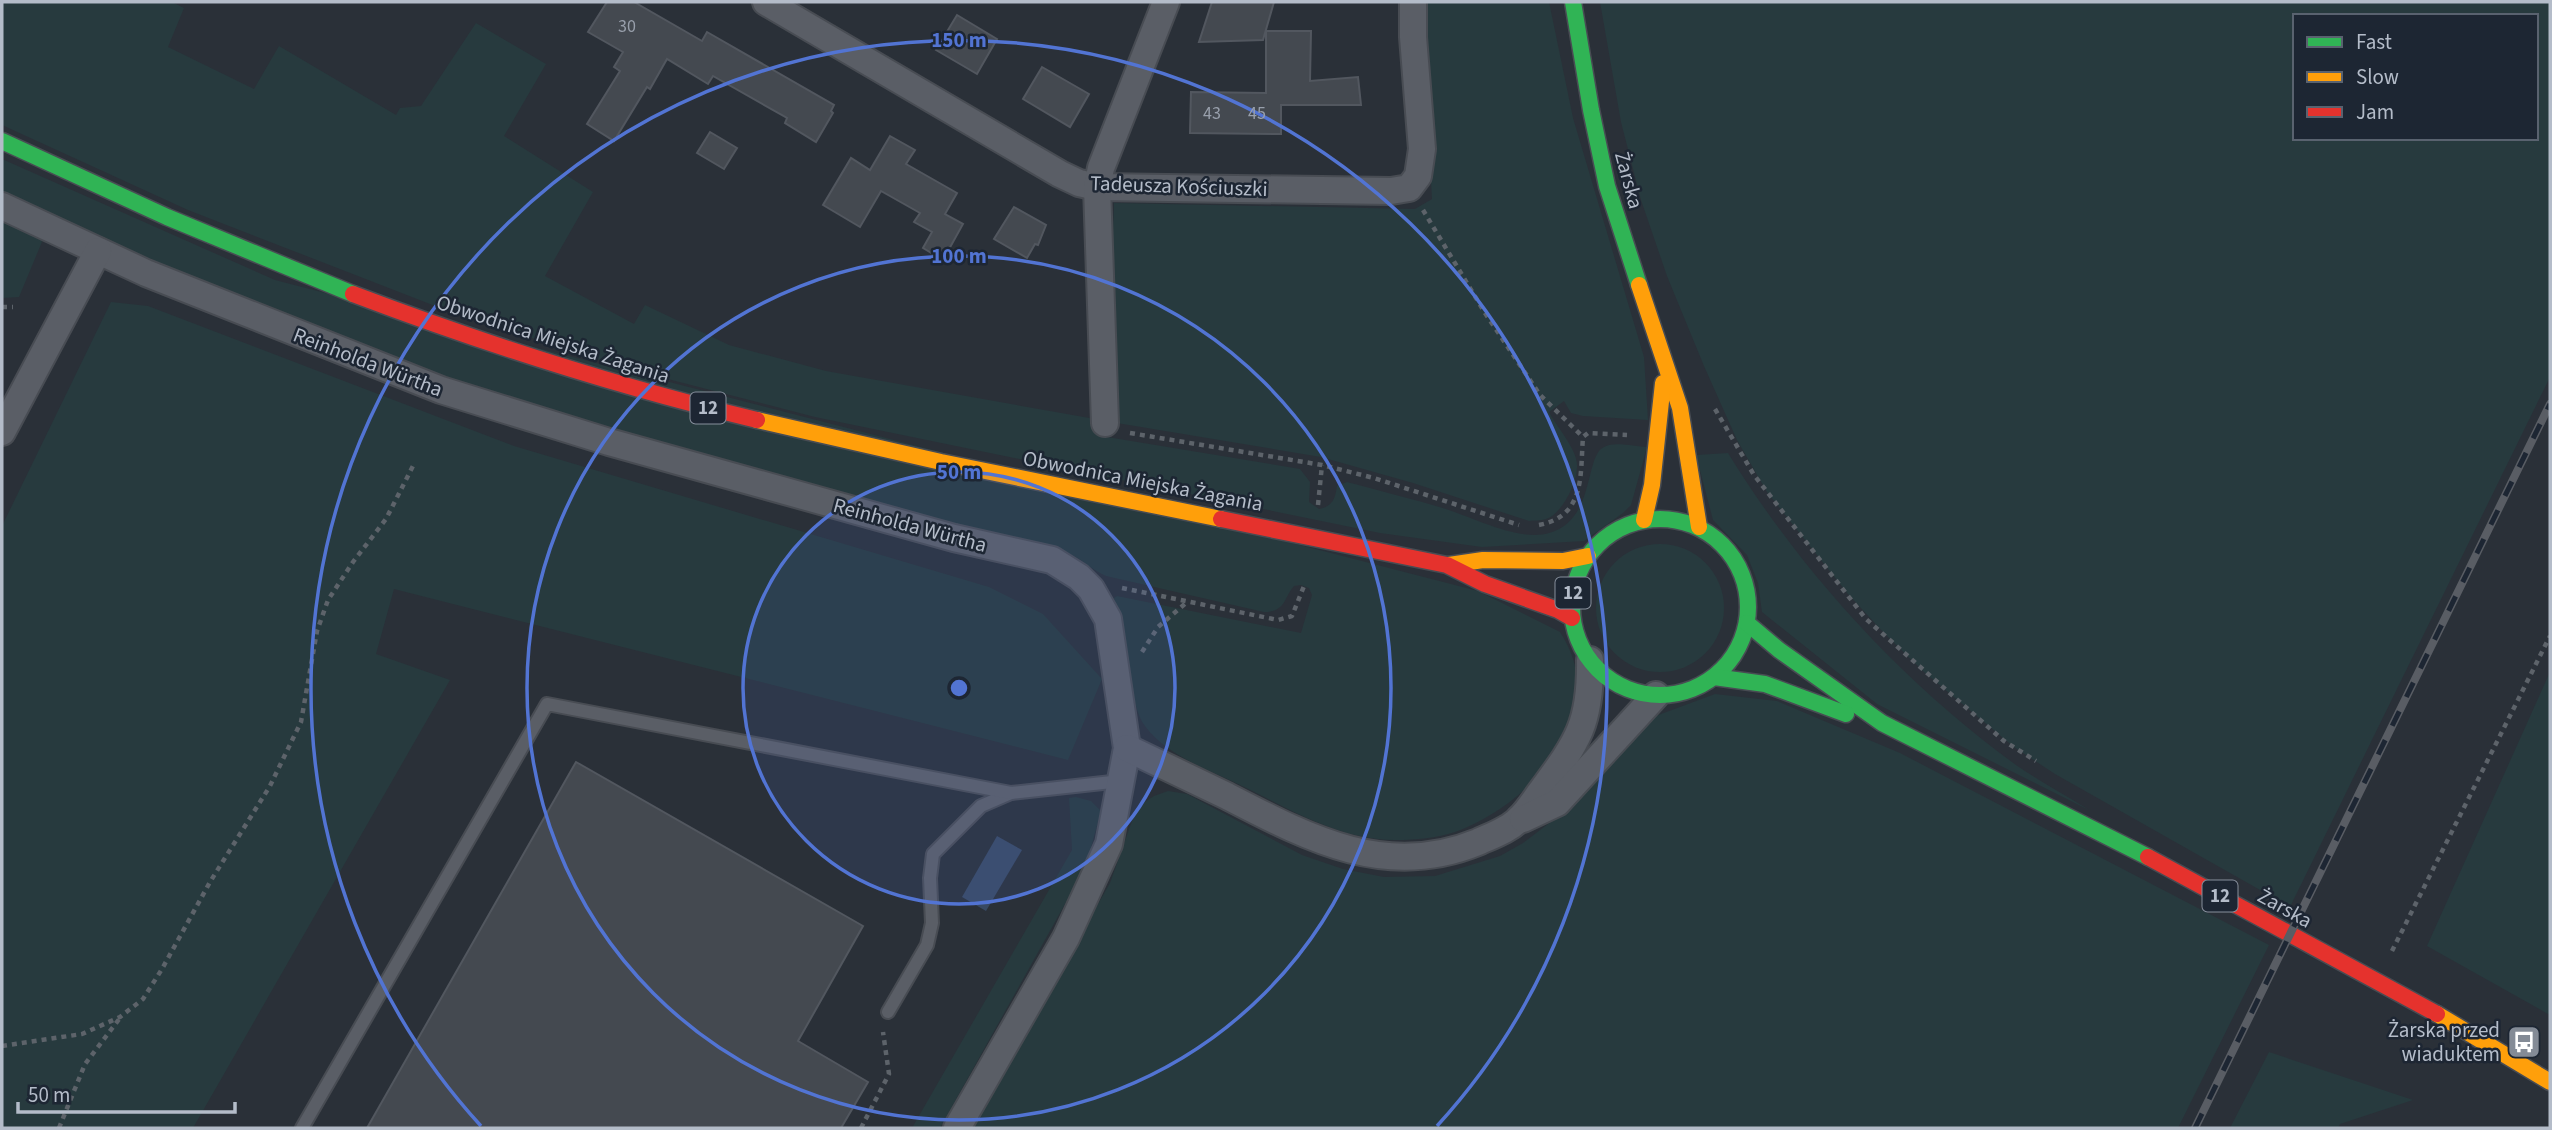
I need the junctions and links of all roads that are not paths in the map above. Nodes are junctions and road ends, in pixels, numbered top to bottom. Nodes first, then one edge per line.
1 (766, 2) edge
2 (1166, 2) edge
3 (1413, 2) edge
4 (1573, 2) edge
5 (2, 141) edge
6 (1097, 187) junction
7 (2, 206) edge
8 (98, 251) junction
9 (1666, 365) junction
10 (1105, 423) road end
11 (2, 432) edge
12 (1644, 520) junction
13 (1699, 527) junction
14 (1588, 555) junction
15 (1447, 565) junction
16 (1572, 618) junction
17 (1747, 623) junction
18 (1590, 660) junction
19 (1714, 677) junction
20 (1656, 695) junction
21 (1882, 723) junction
22 (1127, 748) junction
23 (1121, 781) junction
24 (1011, 793) junction
25 (1518, 821) junction
26 (888, 1012) road end
27 (2550, 1082) edge
28 (302, 1128) edge
29 (957, 1128) edge

1 - 6 street, Tadeusza Kościuszki
2 - 6 street
3 - 6 street, Tadeusza Kościuszki
4 - 9 main road, Żarska
5 - 15 main road, Obwodnica Miejska Żagania / 12
6 - 10 street
7 - 8 street, Reinholda Würtha
8 - 11 street
8 - 22 street, Reinholda Würtha
9 - 12 main road, Żarska
9 - 13 main road, Żarska
12 - 13 main road, 12
12 - 14 main road, 12
13 - 17 main road, 12
14 - 15 main road, Obwodnica Miejska Żagania / 12
14 - 16 main road, 12
15 - 16 main road, Obwodnica Miejska Żagania / 12
16 - 18 main road, 12
17 - 19 main road, 12
17 - 21 main road, Żarska / 12
18 - 20 main road, 12
18 - 25 street
19 - 20 main road, 12
19 - 21 main road, Żarska
20 - 25 street
21 - 27 main road, Żarska / 12
22 - 23 street, Reinholda Würtha
22 - 25 street
23 - 24 lane
23 - 29 street, Reinholda Würtha
24 - 26 lane
24 - 28 lane

